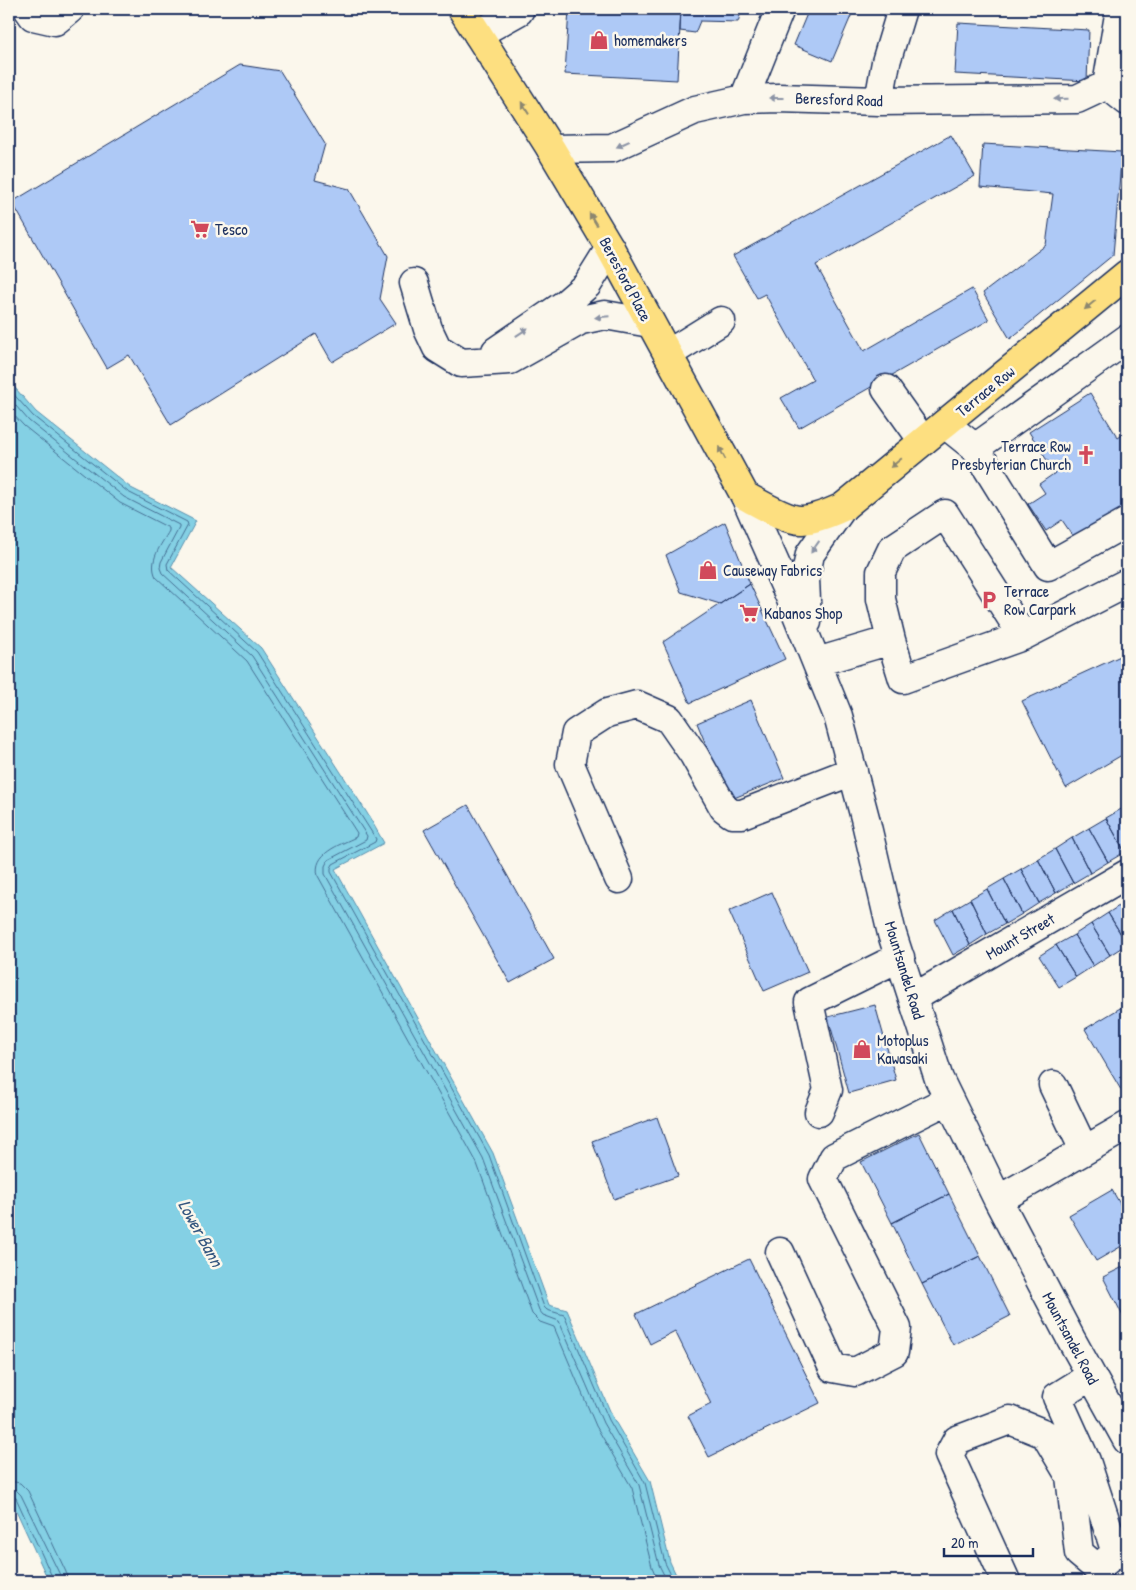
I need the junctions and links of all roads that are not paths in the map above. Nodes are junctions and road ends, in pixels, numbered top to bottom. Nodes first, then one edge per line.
1 (28, 9) edge
2 (70, 9) edge
3 (462, 9) edge
4 (520, 9) edge
5 (780, 9) edge
6 (902, 9) edge
7 (1120, 9) edge
8 (478, 34) junction
9 (1107, 84) junction
10 (744, 98) junction
11 (879, 101) junction
12 (1127, 102) edge
13 (551, 149) junction
14 (610, 248) junction
15 (1127, 274) edge
16 (414, 283) dead end
17 (721, 321) dead end
18 (650, 323) junction
19 (1127, 339) edge
20 (668, 354) junction
21 (484, 362) junction
22 (886, 389) dead end
23 (945, 424) junction
24 (924, 441) junction
25 (975, 448) junction
26 (745, 496) junction
27 (843, 507) junction
28 (1127, 522) edge
29 (774, 560) joint
30 (1127, 583) edge
31 (1023, 636) junction
32 (891, 640) junction
33 (812, 652) junction
34 (853, 771) junction
35 (1127, 874) edge
36 (619, 879) dead end
37 (900, 957) junction
38 (913, 998) junction
39 (1052, 1085) dead end
40 (948, 1100) junction
41 (820, 1112) dead end
42 (1127, 1126) edge
43 (1084, 1150) junction
44 (998, 1200) junction
45 (780, 1252) dead end
46 (1091, 1376) junction
47 (1127, 1440) edge
48 (1006, 1581) edge

1 - 2 street
3 - 8 main road, Beresford Place
4 - 8 street
5 - 10 street
6 - 11 street
7 - 9 street
13 -> 8 main road, Beresford Place
9 -> 11 street, Beresford Road
9 - 12 street
11 -> 10 street, Beresford Road
10 -> 13 street, Beresford Road
14 -> 13 main road, Beresford Place
14 - 18 main road, Beresford Place
21 -> 14 street
15 -> 23 main road, Terrace Row
16 - 21 street
17 - 20 street
18 - 20 main road, Beresford Place
18 -> 21 street
19 - 25 street
26 -> 20 main road, Beresford Place
22 - 24 street
23 - 24 main road, Terrace Row
23 - 25 street
24 -> 27 main road, Terrace Row
25 - 28 street
26 - 27 main road, Terrace Row
26 - 29 street, Beresford Place
27 -> 33 street, Terrace Row
29 - 33 street, Mountsandel Road
30 - 31 street
31 - 32 street
31 - 32 street
32 - 33 street
33 - 34 street, Mountsandel Road
34 - 36 street
34 - 37 street, Mountsandel Road
35 - 38 street, Mount Street
37 - 38 street, Mountsandel Road
37 - 41 street
38 - 40 street, Mountsandel Road
39 - 43 street
40 - 44 street, Mountsandel Road
40 - 45 street
42 - 43 street
43 - 44 street
44 - 46 street, Mountsandel Road
46 - 47 street, Mountsandel Road
46 - 48 street

